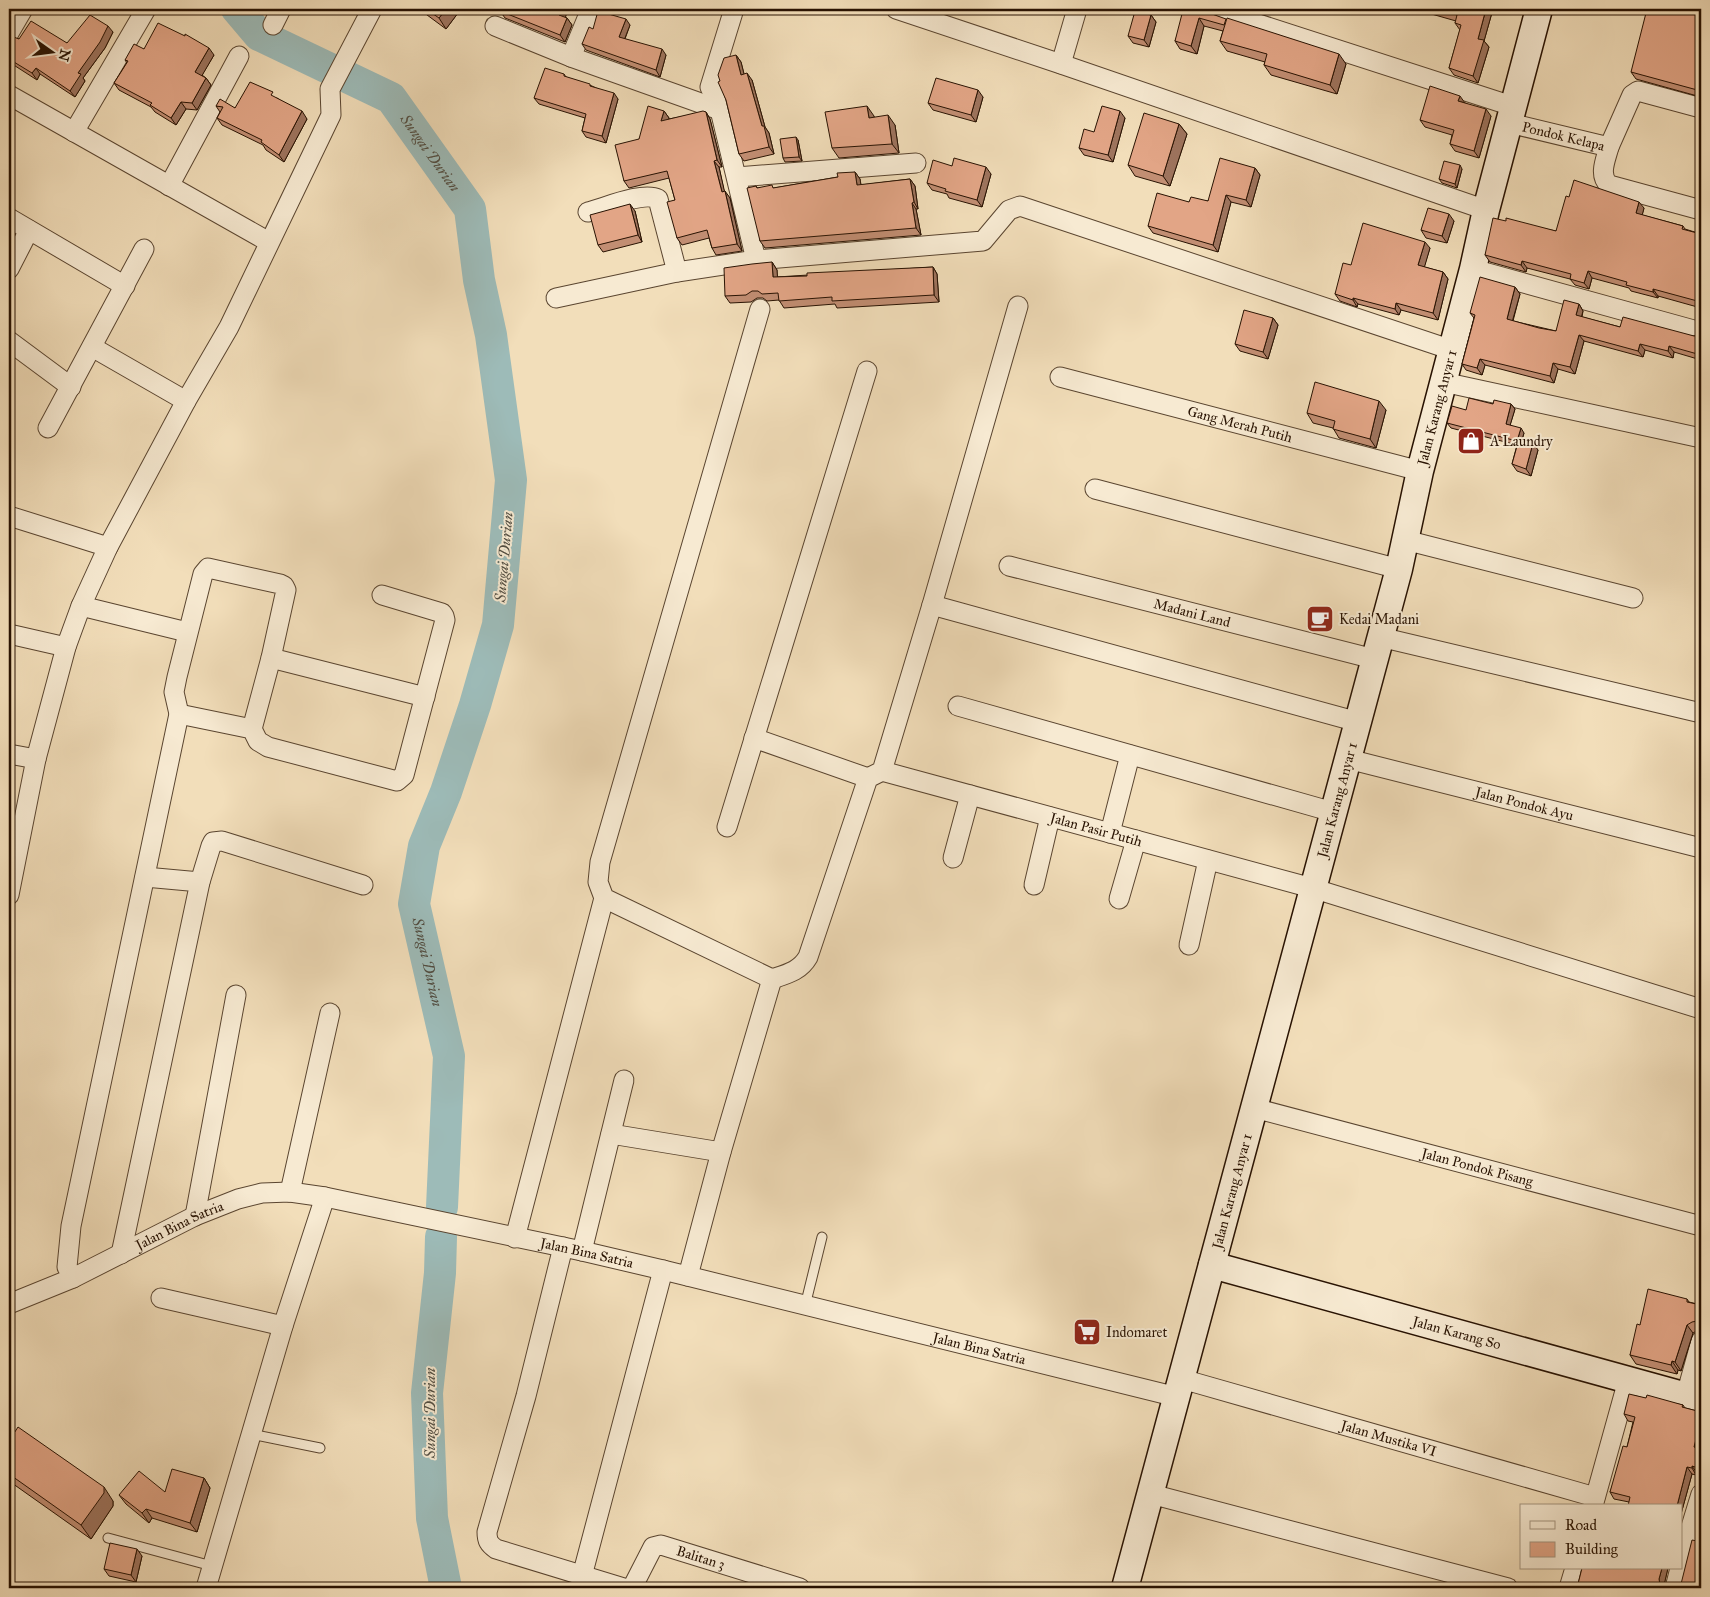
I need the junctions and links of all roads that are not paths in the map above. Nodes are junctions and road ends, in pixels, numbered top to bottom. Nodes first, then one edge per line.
1 (23, 9) edge
2 (146, 9) edge
3 (372, 9) edge
4 (591, 9) edge
5 (734, 9) edge
6 (896, 9) edge
7 (1077, 9) edge
8 (1212, 9) edge
9 (1534, 10) edge
10 (495, 26) dead end
11 (9, 33) edge
12 (239, 56) dead end
13 (571, 58) junction
14 (1062, 64) junction
15 (9, 95) edge
16 (1701, 108) edge
17 (720, 110) junction
18 (1511, 115) junction
19 (74, 132) junction
20 (1609, 147) junction
21 (916, 163) dead end
22 (737, 178) junction
23 (169, 186) junction
24 (1486, 210) junction
25 (1701, 210) edge
26 (588, 212) dead end
27 (9, 218) edge
28 (29, 230) junction
29 (269, 242) junction
30 (144, 249) dead end
31 (756, 260) junction
32 (9, 269) edge
33 (1473, 269) junction
34 (677, 272) junction
35 (125, 286) junction
36 (556, 298) dead end
37 (1018, 306) dead end
38 (760, 309) dead end
39 (1701, 332) edge
40 (9, 341) edge
41 (92, 347) junction
42 (1452, 350) junction
43 (867, 371) dead end
44 (1060, 377) dead end
45 (1443, 382) junction
46 (70, 386) junction
47 (186, 401) junction
48 (48, 428) dead end
49 (1701, 438) edge
50 (1420, 471) junction
51 (1095, 489) dead end
52 (9, 516) edge
53 (1405, 540) junction
54 (108, 547) junction
55 (1009, 566) dead end
56 (1399, 569) junction
57 (382, 595) dead end
58 (1633, 598) dead end
59 (932, 605) junction
60 (81, 606) junction
61 (187, 632) junction
62 (9, 634) edge
63 (66, 647) junction
64 (1377, 648) junction
65 (271, 658) junction
66 (425, 697) junction
67 (958, 706) dead end
68 (1701, 713) edge
69 (180, 714) junction
70 (1358, 722) junction
71 (252, 729) junction
72 (754, 738) junction
73 (9, 754) edge
74 (1130, 754) junction
75 (1348, 758) junction
76 (36, 759) junction
77 (875, 774) junction
78 (970, 795) junction
79 (1333, 812) junction
80 (1050, 817) junction
81 (727, 827) dead end
82 (1110, 833) junction
83 (1136, 840) junction
84 (1701, 848) edge
85 (953, 858) dead end
86 (1208, 860) junction
87 (145, 877) junction
88 (200, 882) junction
89 (363, 885) dead end
90 (1034, 885) dead end
91 (1312, 888) junction
92 (9, 895) edge
93 (604, 898) junction
94 (1119, 899) dead end
95 (1189, 945) dead end
96 (772, 979) junction
97 (236, 995) dead end
98 (1701, 1009) edge
99 (330, 1013) dead end
100 (624, 1080) dead end
101 (1254, 1108) junction
102 (611, 1134) junction
103 (721, 1152) junction
104 (290, 1192) junction
105 (325, 1197) junction
106 (195, 1216) junction
107 (1701, 1226) edge
108 (822, 1237) dead end
109 (515, 1238) junction
110 (563, 1247) junction
111 (582, 1251) junction
112 (121, 1254) junction
113 (1212, 1265) junction
114 (663, 1270) junction
115 (688, 1276) junction
116 (73, 1278) junction
117 (161, 1298) dead end
118 (9, 1304) edge
119 (805, 1306) junction
120 (283, 1326) junction
121 (1701, 1340) edge
122 (1628, 1380) junction
123 (1179, 1388) junction
124 (1694, 1398) edge
125 (250, 1434) junction
126 (320, 1448) dead end
127 (1151, 1494) junction
128 (1701, 1494) edge
129 (1594, 1501) edge
130 (108, 1538) dead end
131 (1684, 1539) edge
132 (1682, 1555) edge
133 (212, 1566) junction
134 (1574, 1570) edge
135 (1680, 1570) edge
136 (582, 1576) junction
137 (206, 1588) edge
138 (624, 1588) edge
139 (632, 1588) edge
140 (800, 1588) edge
141 (1125, 1588) edge
142 (1508, 1588) edge
143 (1569, 1588) edge
144 (1675, 1588) edge

1 - 11 street
2 - 19 street
3 - 29 street
4 - 13 street
5 - 17 street
6 - 14 street
7 - 14 street
8 - 18 street, Pondok Kelapa
9 - 18 main road, Jalan Karang Anyar 1
10 - 13 street
12 - 23 street
13 - 17 street
14 - 24 street
15 - 19 street
16 - 20 street, Pondok Kelapa
17 - 22 street
18 - 20 street, Pondok Kelapa
18 - 24 main road, Jalan Karang Anyar 1
19 - 23 street
20 - 25 street
21 - 22 street
22 - 31 street
23 - 29 street
24 - 33 main road, Jalan Karang Anyar 1
26 - 34 street
27 - 28 street
28 - 32 street
28 - 35 street
29 - 47 street
30 - 35 street
31 - 34 street
31 - 42 street
33 - 39 street
33 - 42 main road, Jalan Karang Anyar 1
34 - 36 street
35 - 41 street
37 - 59 street
38 - 93 street
40 - 46 street
41 - 46 street
41 - 47 street
42 - 45 main road, Jalan Karang Anyar 1
43 - 72 street
44 - 50 street, Gang Merah Putih
45 - 49 street
45 - 50 main road, Jalan Karang Anyar 1
46 - 48 street
47 - 54 street
50 - 53 main road, Jalan Karang Anyar 1
51 - 56 street
52 - 54 street
53 - 56 main road, Jalan Karang Anyar 1
53 - 58 street
54 - 60 street
55 - 64 street, Madani Land
56 - 64 main road, Jalan Karang Anyar 1
57 - 66 street
59 - 70 street
59 - 77 street
60 - 61 street
60 - 63 street
61 - 65 street
61 - 69 street
62 - 63 street
63 - 76 street
64 - 68 street, Madani Land
64 - 70 main road, Jalan Karang Anyar 1
65 - 66 street
65 - 71 street
66 - 71 street
67 - 74 street
69 - 71 street
69 - 87 street
70 - 75 main road, Jalan Karang Anyar 1
72 - 77 street, Jalan Pasir Putih
72 - 81 street
73 - 76 street
74 - 79 street
74 - 82 street
75 - 79 main road, Jalan Karang Anyar 1
75 - 84 street, Jalan Pondok Ayu
76 - 92 street
77 - 78 street, Jalan Pasir Putih
77 - 96 street
78 - 80 street, Jalan Pasir Putih
78 - 85 street
79 - 91 main road, Jalan Karang Anyar 1
80 - 82 street, Jalan Pasir Putih
80 - 90 street
82 - 83 street, Jalan Pasir Putih
83 - 86 street, Jalan Pasir Putih
83 - 94 street
86 - 91 street, Jalan Pasir Putih
86 - 95 street
87 - 88 street
87 - 116 street
88 - 89 street
88 - 112 street
91 - 98 street, Jalan Pasir Putih
91 - 101 main road, Jalan Karang Anyar 1
93 - 96 street
93 - 109 street
96 - 103 street
97 - 106 street
99 - 104 street
100 - 102 street
101 - 107 street, Jalan Pondok Pisang
101 - 113 main road, Jalan Karang Anyar 1
102 - 103 street
102 - 111 street
103 - 115 street
104 - 105 street, Jalan Bina Satria
104 - 106 street, Jalan Bina Satria
105 - 109 street, Jalan Bina Satria
105 - 120 street
106 - 112 street, Jalan Bina Satria
108 - 119 lane
109 - 110 street, Jalan Bina Satria
110 - 111 street, Jalan Bina Satria
110 - 136 street
111 - 114 street, Jalan Bina Satria
112 - 116 street, Jalan Bina Satria
113 - 122 main road, Jalan Karang So
113 - 123 main road, Jalan Karang Anyar 1
114 - 115 street, Jalan Bina Satria
114 - 136 street
115 - 119 street, Jalan Bina Satria
116 - 118 street, Jalan Bina Satria
117 - 120 street
119 - 123 street, Jalan Bina Satria
120 - 125 street
121 - 124 street
122 - 124 main road, Jalan Karang So
122 - 129 street
123 - 127 main road, Jalan Karang Anyar 1
123 - 129 street, Jalan Mustika VI
125 - 126 lane
125 - 133 street
127 - 141 main road, Jalan Karang Anyar 1
127 - 142 street
128 - 131 street
130 - 133 lane
131 - 132 street
133 - 137 street
134 - 143 street
135 - 144 street
136 - 138 street
139 - 140 street, Balitan 3

